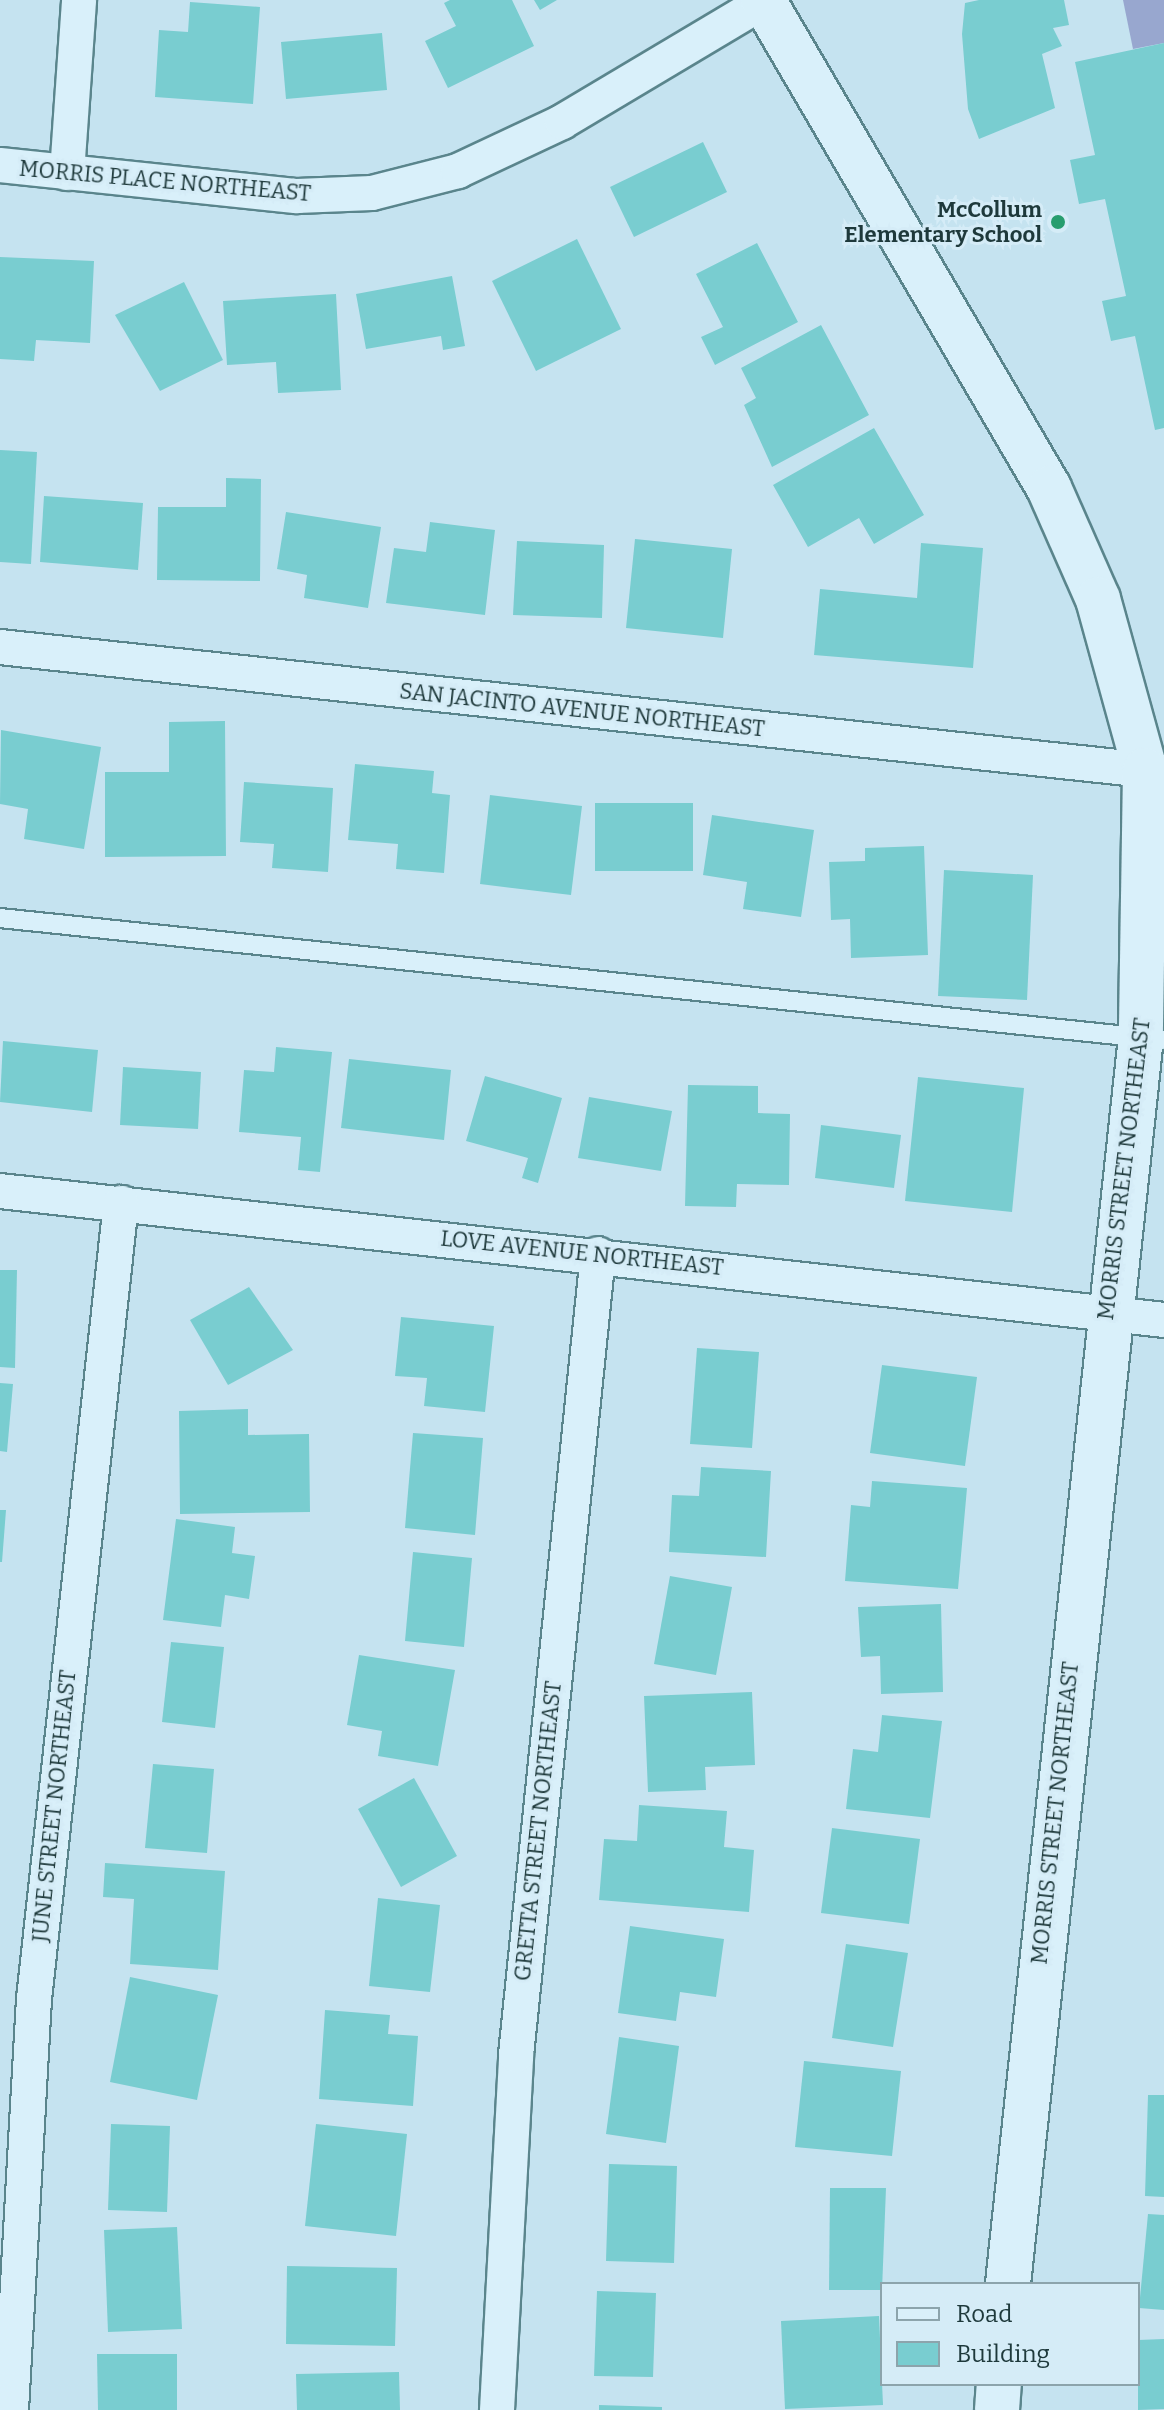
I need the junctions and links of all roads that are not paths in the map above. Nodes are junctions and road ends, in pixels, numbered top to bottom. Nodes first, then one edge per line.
1 (79, 0) edge
2 (763, 1) edge
3 (0, 165) edge
4 (67, 173) junction
5 (0, 647) edge
6 (1154, 771) edge
7 (0, 918) edge
8 (1152, 1038) edge
9 (0, 1191) edge
10 (121, 1203) junction
11 (598, 1254) junction
12 (1106, 1313) junction
13 (1164, 1320) edge
14 (1008, 2282) edge
15 (999, 2386) edge
16 (11, 2410) edge
17 (497, 2410) edge
18 (997, 2410) edge

1 - 4 street
2 - 4 street, MORRIS PLACE NORTHEAST
2 - 6 street, MORRIS STREET NORTHEAST
3 - 4 street, MORRIS PLACE NORTHEAST
5 - 6 street, SAN JACINTO AVENUE NORTHEAST
6 - 8 street, MORRIS STREET NORTHEAST
7 - 8 lane
8 - 12 street, MORRIS STREET NORTHEAST
9 - 10 street, LOVE AVENUE NORTHEAST
10 - 11 street, LOVE AVENUE NORTHEAST
10 - 16 street, JUNE STREET NORTHEAST
11 - 12 street, LOVE AVENUE NORTHEAST
11 - 17 street, GRETTA STREET NORTHEAST
12 - 13 street, LOVE AVENUE NORTHEAST
12 - 14 street, MORRIS STREET NORTHEAST
15 - 18 street

